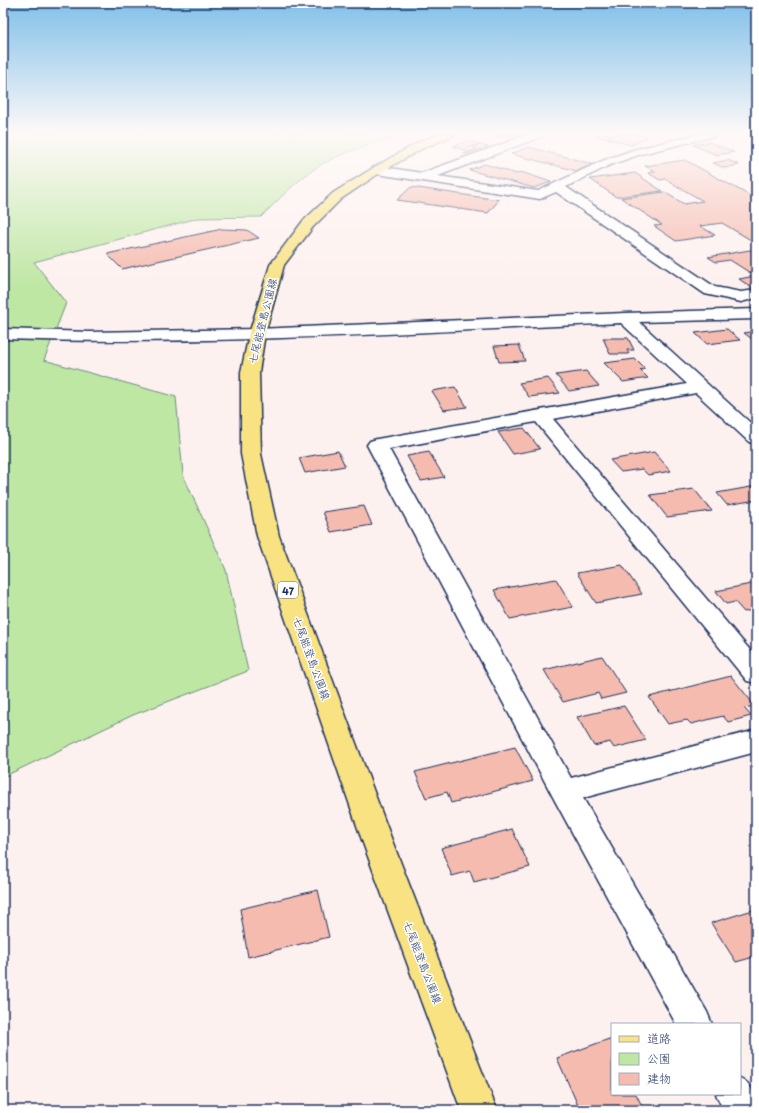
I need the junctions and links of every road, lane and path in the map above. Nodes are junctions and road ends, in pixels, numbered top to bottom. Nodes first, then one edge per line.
1 (352, 186) edge
2 (489, 186) edge
3 (557, 187) joint
4 (756, 294) edge
5 (756, 314) edge
6 (625, 318) junction
7 (3, 334) edge
8 (257, 334) junction
9 (699, 387) junction
10 (541, 416) junction
11 (756, 438) edge
12 (756, 674) edge
13 (756, 741) edge
14 (564, 791) junction
15 (694, 1023) edge
16 (735, 1095) edge
17 (479, 1110) edge
18 (743, 1110) edge

1 - 8 main road, 七尾能登島公園線 / 47
2 - 3 street
3 - 4 street
5 - 6 street
6 - 8 street
6 - 9 street
7 - 8 street
8 - 17 main road, 七尾能登島公園線 / 47
9 - 10 street
9 - 11 street
10 - 12 street
10 - 14 street
13 - 14 street
14 - 15 street
16 - 18 street

